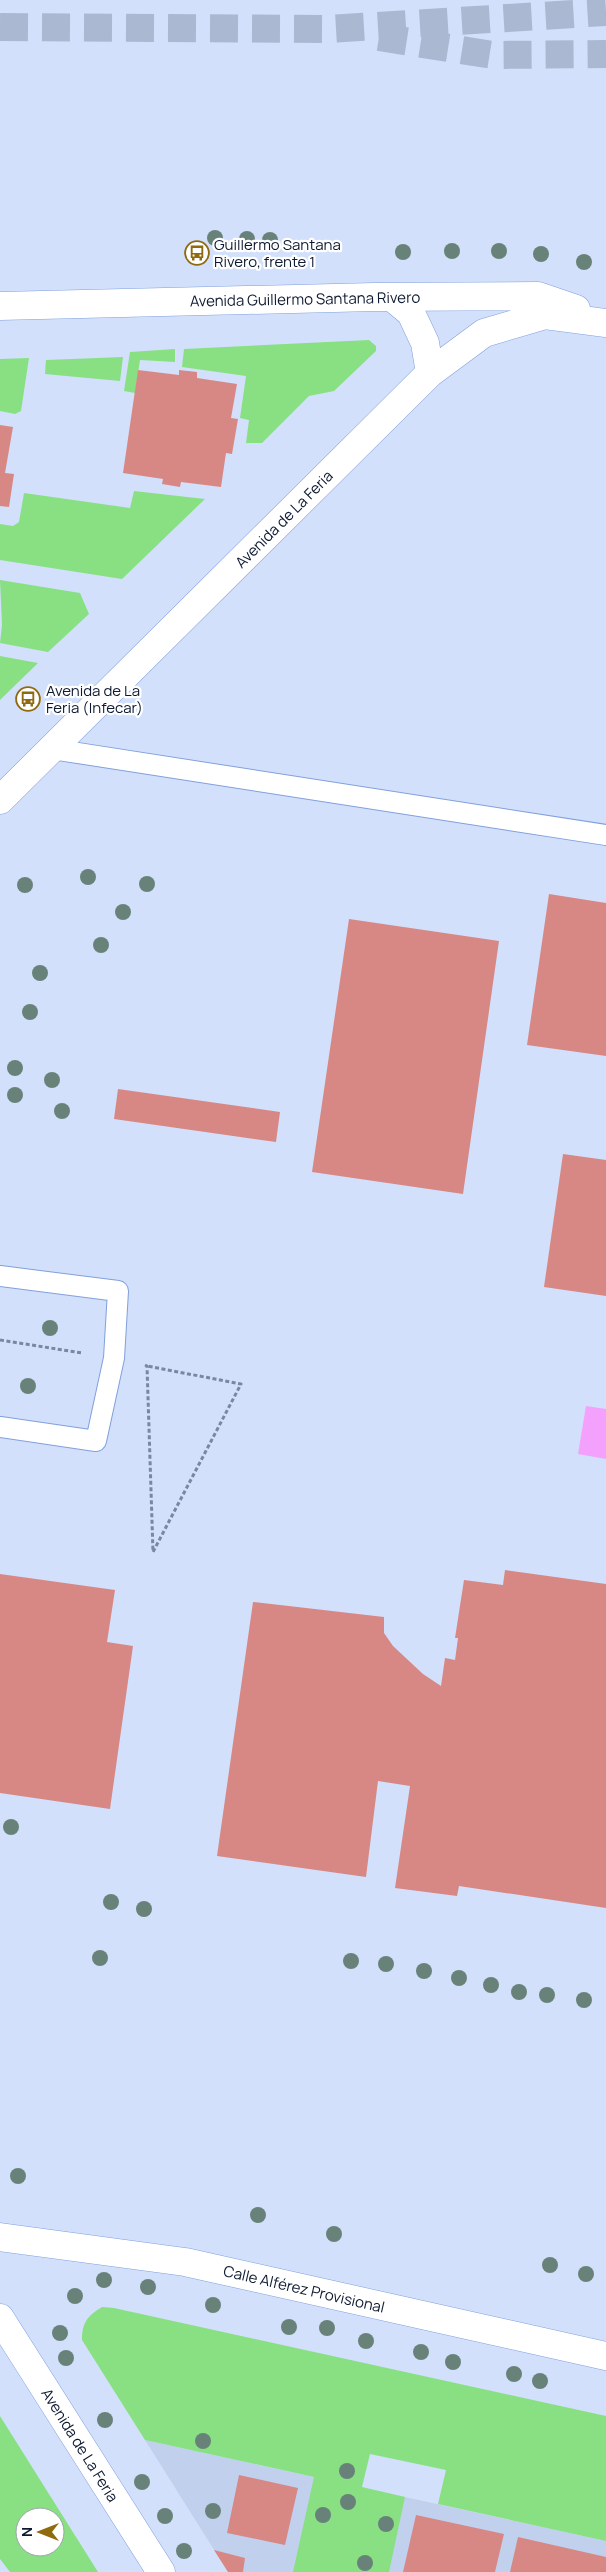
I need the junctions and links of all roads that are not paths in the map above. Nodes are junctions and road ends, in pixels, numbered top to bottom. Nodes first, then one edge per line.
1 (393, 298) junction
2 (0, 306) edge
3 (606, 318) edge
4 (606, 323) edge
5 (430, 373) junction
6 (52, 749) junction
7 (0, 800) edge
8 (606, 835) edge
9 (0, 1276) edge
10 (0, 1427) edge
11 (0, 2237) edge
12 (0, 2318) edge
13 (606, 2356) edge
14 (161, 2572) edge

1 - 2 street, Avenida Guillermo Santana Rivero
1 - 3 street, Avenida Guillermo Santana Rivero
1 - 5 street
4 - 5 street, Avenida de La Feria
5 - 6 street, Avenida de La Feria
6 - 7 street, Avenida de La Feria
6 - 8 lane
9 - 10 lane
11 - 13 street, Calle Alférez Provisional
12 - 14 street, Avenida de La Feria

